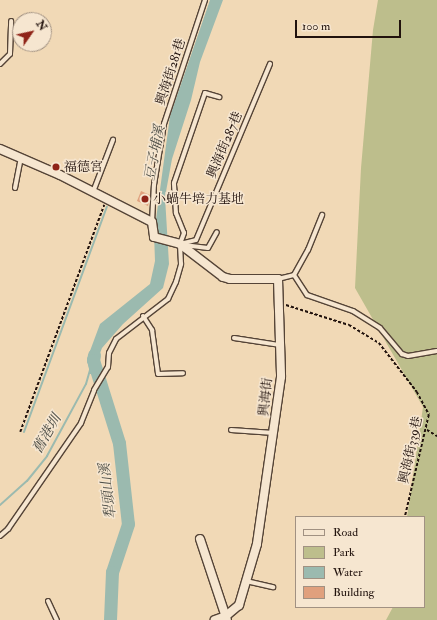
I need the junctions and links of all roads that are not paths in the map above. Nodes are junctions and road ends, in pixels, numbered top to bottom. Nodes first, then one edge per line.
1 (205, 0) edge
2 (11, 21) dead end
3 (0, 64) edge
4 (270, 64) dead end
5 (219, 97) dead end
6 (113, 140) dead end
7 (0, 149) edge
8 (21, 158) junction
9 (15, 188) dead end
10 (93, 192) junction
11 (322, 215) dead end
12 (152, 222) junction
13 (217, 232) dead end
14 (180, 244) junction
15 (294, 275) junction
16 (278, 279) junction
17 (144, 316) junction
18 (234, 338) dead end
19 (280, 345) junction
20 (437, 351) edge
21 (183, 373) dead end
22 (230, 430) dead end
23 (274, 433) junction
24 (0, 536) edge
25 (200, 539) dead end
26 (245, 580) junction
27 (273, 587) dead end
28 (48, 602) dead end
29 (226, 618) edge
30 (56, 620) edge
31 (215, 620) edge

1 - 12 lane, 興海街281巷
2 - 3 lane
4 - 14 lane, 興海街287巷
5 - 14 lane
6 - 10 lane
7 - 8 street
8 - 9 lane
8 - 10 street
10 - 12 street
11 - 15 lane
12 - 14 street
13 - 14 lane
14 - 16 street
14 - 17 lane
15 - 16 lane
15 - 20 lane
16 - 19 street, 興海街
17 - 21 lane
17 - 24 lane
18 - 19 lane
19 - 23 street, 興海街
22 - 23 lane
23 - 26 street, 興海街
25 - 29 street
26 - 27 lane
26 - 29 street, 興海街
28 - 30 lane
29 - 31 street

